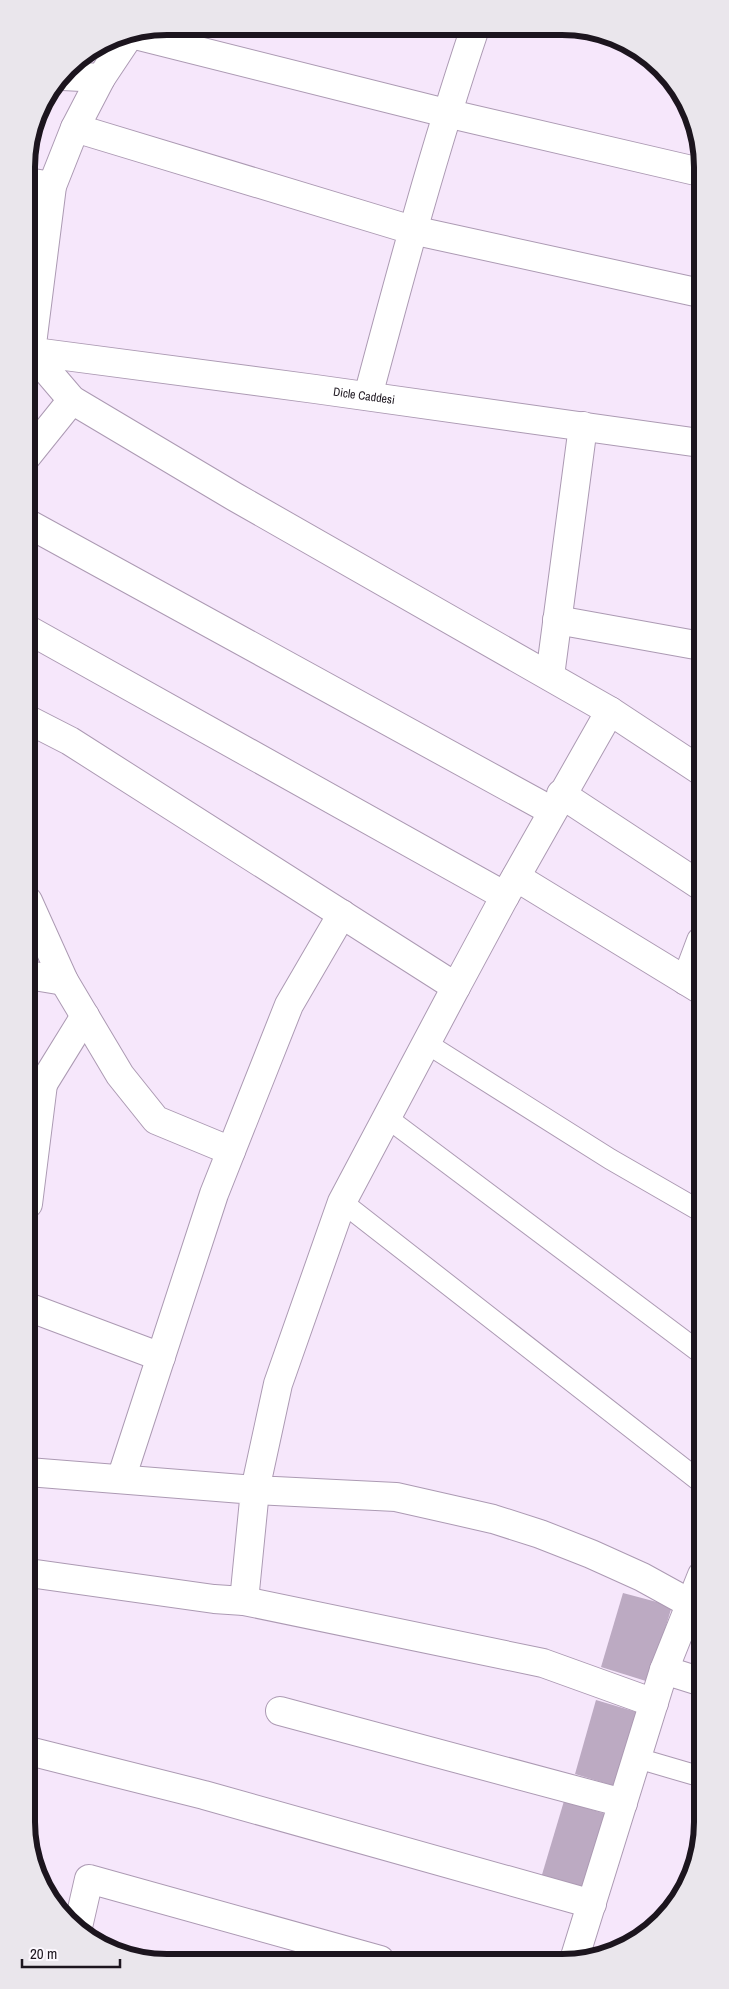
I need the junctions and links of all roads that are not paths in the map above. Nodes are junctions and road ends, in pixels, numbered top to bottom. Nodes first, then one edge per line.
1 (473, 35) edge
2 (144, 37) edge
3 (126, 41) edge
4 (72, 76) edge
5 (102, 78) junction
6 (446, 113) junction
7 (76, 128) junction
8 (694, 171) edge
9 (39, 184) edge
10 (412, 230) junction
11 (35, 251) edge
12 (694, 292) edge
13 (35, 353) edge
14 (35, 359) edge
15 (368, 396) junction
16 (72, 400) junction
17 (583, 426) junction
18 (694, 442) edge
19 (35, 446) edge
20 (35, 528) edge
21 (557, 620) junction
22 (35, 633) edge
23 (694, 645) edge
24 (550, 676) junction
25 (610, 711) junction
26 (35, 722) edge
27 (694, 766) edge
28 (557, 802) junction
29 (694, 882) edge
30 (510, 886) junction
31 (342, 914) junction
32 (35, 916) edge
33 (35, 976) edge
34 (64, 981) junction
35 (694, 985) edge
36 (456, 987) junction
37 (85, 1016) junction
38 (426, 1043) junction
39 (36, 1083) edge
40 (35, 1098) edge
41 (386, 1117) junction
42 (231, 1151) junction
43 (342, 1202) junction
44 (694, 1207) edge
45 (35, 1310) edge
46 (694, 1348) edge
47 (161, 1357) junction
48 (35, 1473) edge
49 (694, 1477) edge
50 (121, 1479) junction
51 (255, 1490) junction
52 (35, 1574) edge
53 (694, 1596) edge
54 (244, 1601) junction
55 (691, 1604) junction
56 (664, 1670) junction
57 (694, 1679) edge
58 (654, 1703) junction
59 (280, 1711) dead end
60 (35, 1753) edge
61 (637, 1758) junction
62 (694, 1775) edge
63 (623, 1803) junction
64 (592, 1904) junction
65 (80, 1920) edge
66 (576, 1953) edge
67 (359, 1954) edge

1 - 6 street
2 - 6 street
3 - 5 street
4 - 5 street
5 - 7 street
6 - 8 street
6 - 10 street
7 - 9 street
7 - 10 street
9 - 11 street
10 - 12 street
10 - 15 street
13 - 15 street, Dicle Caddesi
14 - 16 street
15 - 17 street, Dicle Caddesi
16 - 19 street
16 - 24 street
17 - 18 street, Dicle Caddesi
17 - 21 street
20 - 28 street
21 - 23 street
21 - 24 street
22 - 30 street
24 - 25 street
25 - 27 street
25 - 28 street
26 - 31 street
28 - 29 street
28 - 30 street
30 - 35 street
30 - 36 street
31 - 36 street
31 - 42 street
32 - 34 street
33 - 34 street
34 - 37 street
36 - 38 street
37 - 39 street
37 - 42 street
38 - 41 street
38 - 44 lane
39 - 40 street
41 - 43 street
41 - 46 lane
42 - 47 street
43 - 49 lane
43 - 51 street
45 - 47 street
47 - 50 street
48 - 50 street
50 - 51 street
51 - 54 street
51 - 55 street
52 - 54 street
53 - 55 street
54 - 58 street
55 - 56 street
56 - 57 street
56 - 58 street
58 - 61 street
59 - 63 street
60 - 64 street
61 - 62 lane
61 - 63 street
63 - 64 street
64 - 66 street
65 - 67 street

